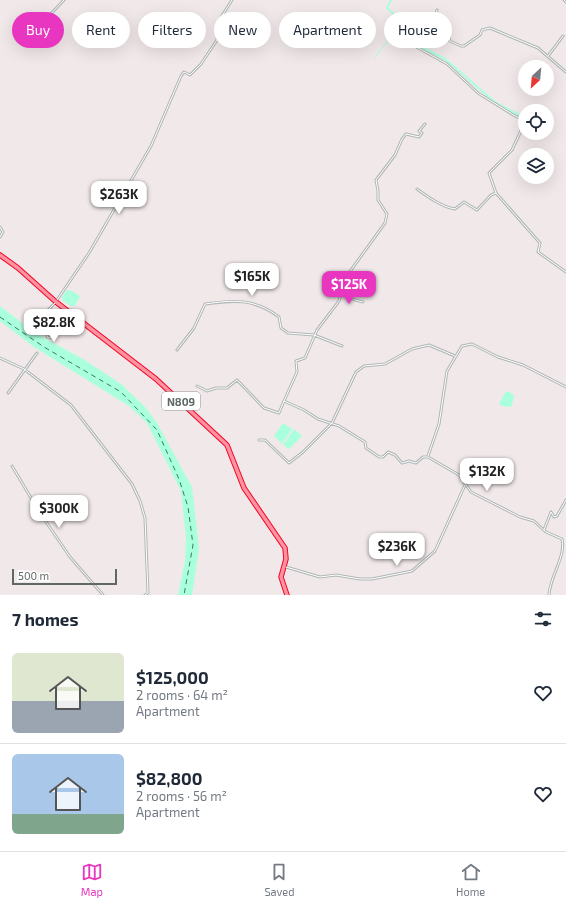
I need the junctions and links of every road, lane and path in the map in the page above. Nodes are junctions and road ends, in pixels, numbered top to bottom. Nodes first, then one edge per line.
1 (64, 0) edge
2 (232, 0) edge
3 (564, 0) edge
4 (566, 2) edge
5 (437, 10) dead end
6 (53, 12) edge
7 (564, 36) dead end
8 (418, 48) edge
9 (548, 56) junction
10 (566, 72) edge
11 (518, 118) edge
12 (425, 124) dead end
13 (518, 137) edge
14 (417, 189) dead end
15 (496, 193) junction
16 (0, 228) edge
17 (0, 237) edge
18 (0, 255) edge
19 (566, 272) edge
20 (341, 293) junction
21 (56, 302) junction
22 (363, 302) dead end
23 (68, 311) junction
24 (314, 335) junction
25 (342, 346) dead end
26 (177, 350) dead end
27 (37, 353) dead end
28 (455, 356) junction
29 (0, 358) edge
30 (24, 370) junction
31 (197, 386) dead end
32 (566, 387) edge
33 (8, 393) dead end
34 (284, 401) junction
35 (332, 423) junction
36 (259, 440) dead end
37 (428, 457) junction
38 (12, 466) dead end
39 (465, 484) junction
40 (566, 500) edge
41 (544, 530) junction
42 (565, 542) edge
43 (283, 566) junction
44 (103, 595) edge
45 (145, 595) edge
46 (287, 595) edge
47 (549, 595) edge

1 - 6 street
2 - 21 street
3 - 4 street
5 - 9 street
7 - 9 street
8 - 11 street
9 - 10 street
12 - 20 street
13 - 15 street
14 - 15 street
15 - 19 street
16 - 17 street
18 - 21 highway, N809
20 - 22 street
20 - 24 street
21 - 23 highway, N809
21 - 23 street
23 - 43 highway, N809
24 - 25 street
24 - 26 street
24 - 34 street
27 - 30 street
28 - 32 street
28 - 35 street
28 - 37 street
29 - 30 street
30 - 33 street
30 - 45 street
31 - 34 street
34 - 35 street
35 - 36 street
35 - 37 street
37 - 39 street
38 - 44 street
39 - 41 street
39 - 43 street
40 - 41 street
41 - 42 street
42 - 47 street
43 - 46 highway, N809

